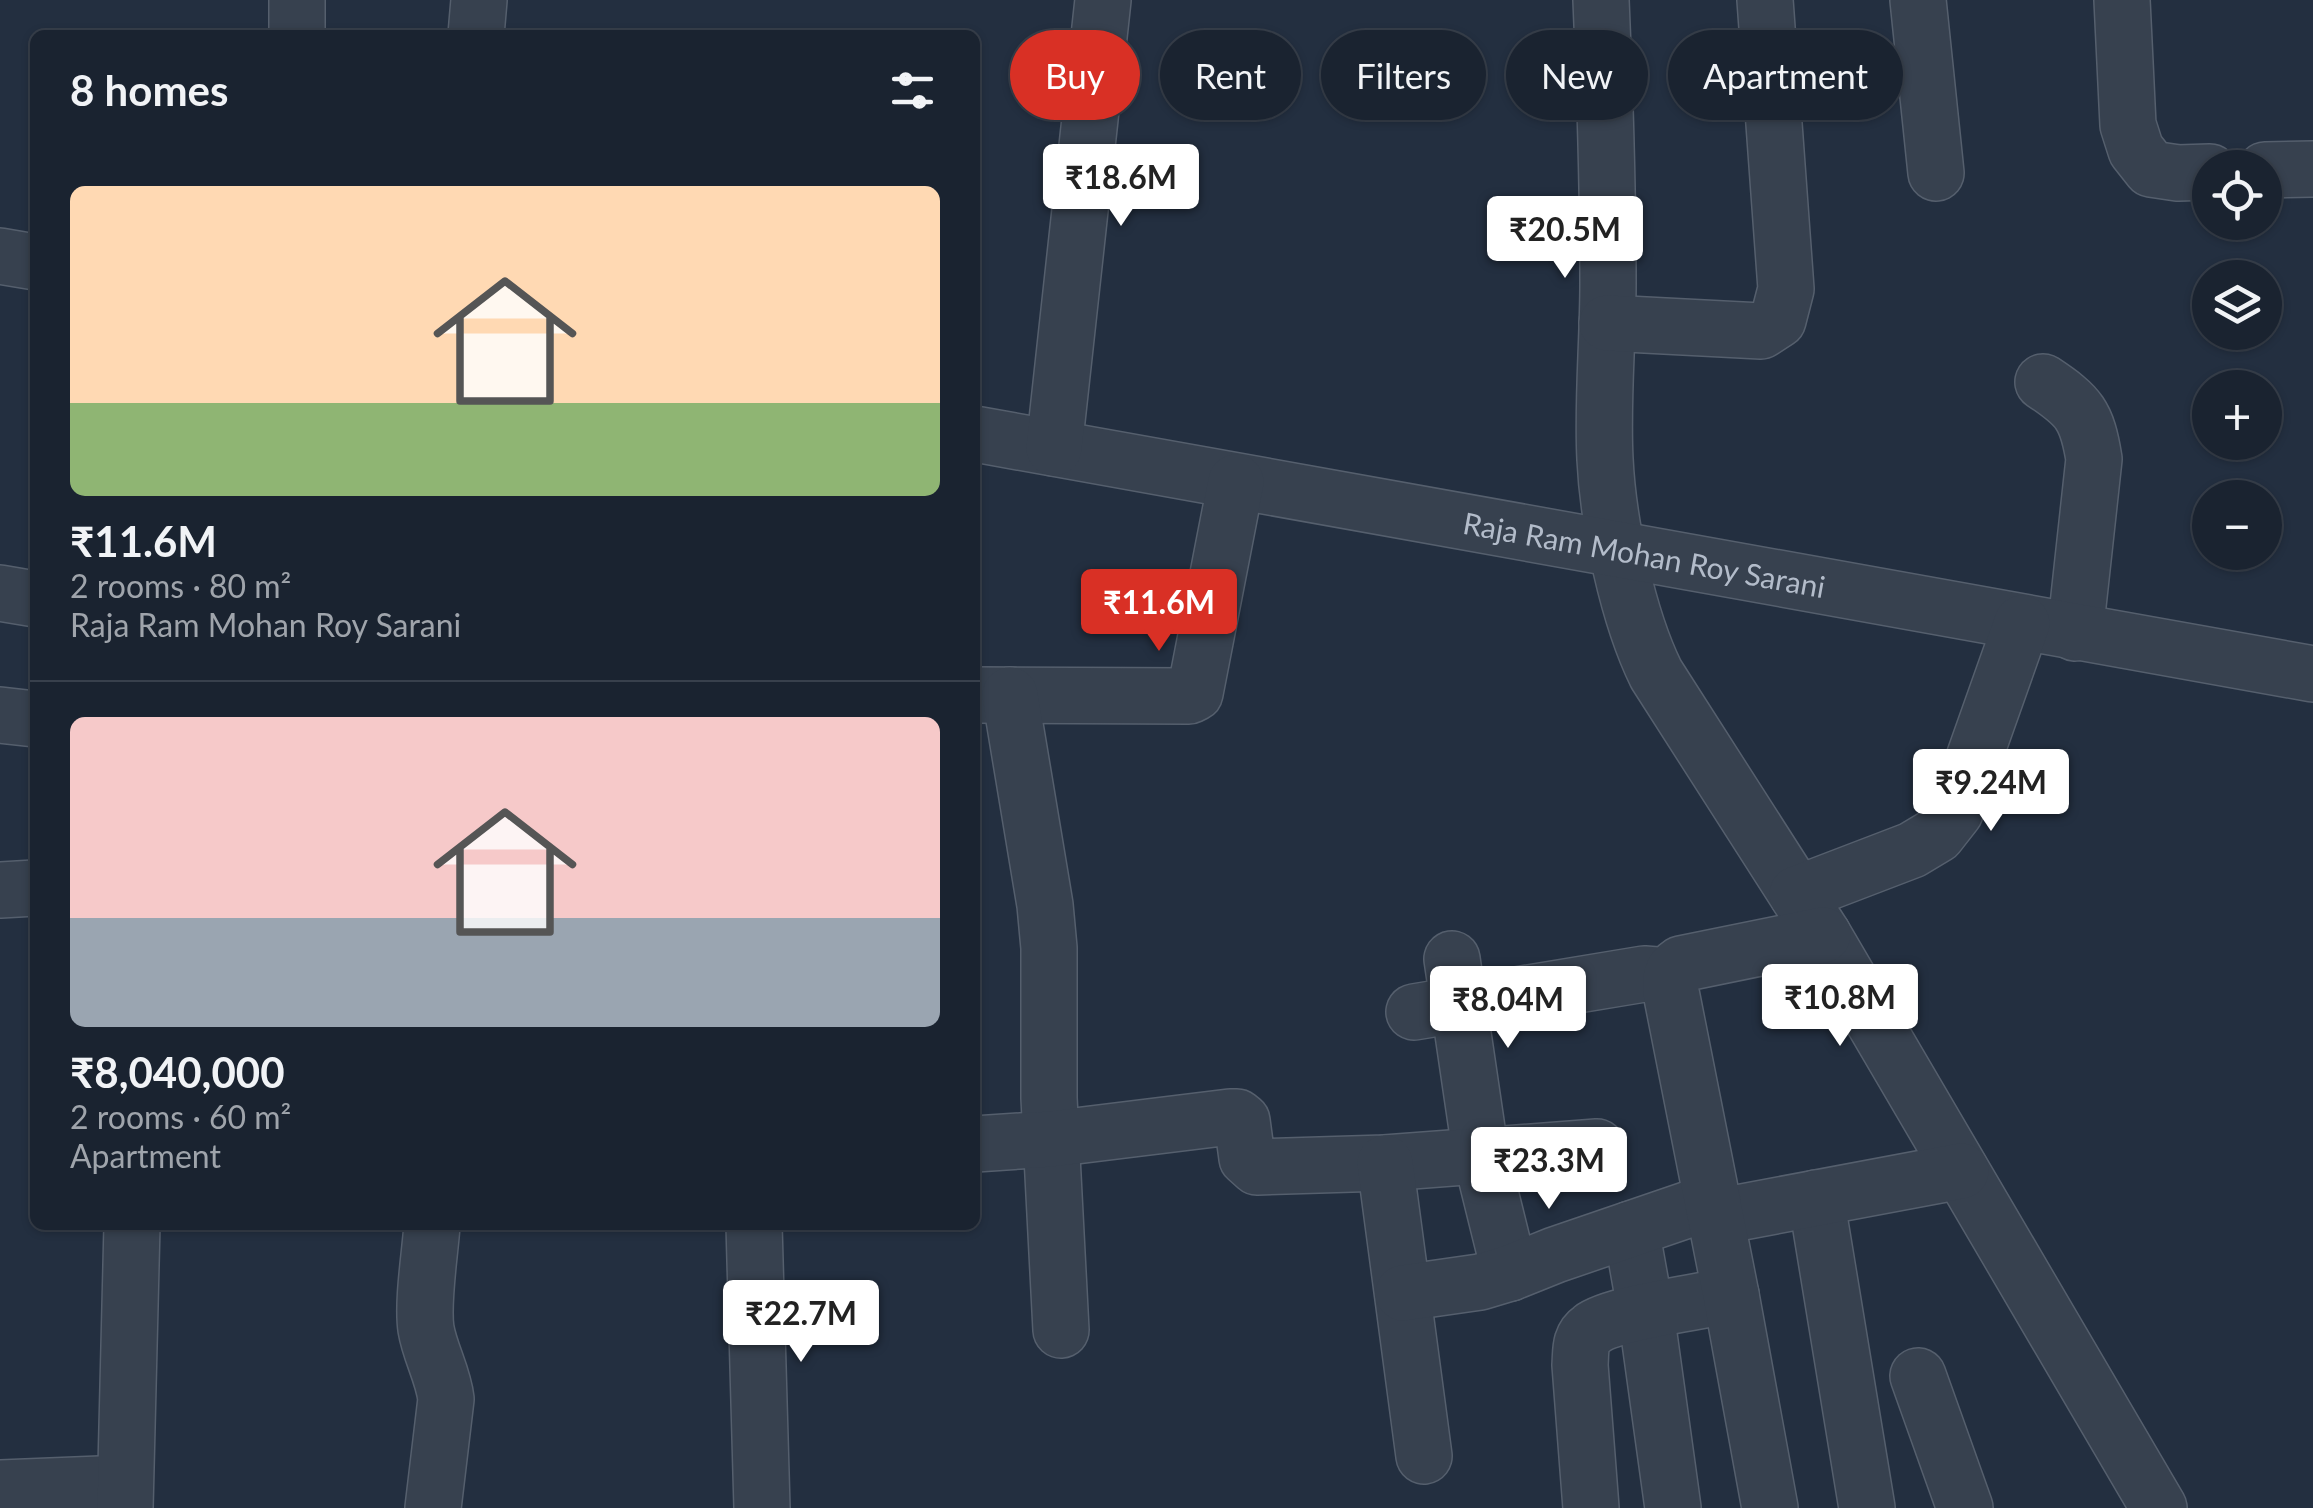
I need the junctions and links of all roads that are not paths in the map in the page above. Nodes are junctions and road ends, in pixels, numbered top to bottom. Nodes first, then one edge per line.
1 (298, 0) edge
2 (479, 0) edge
3 (1102, 0) edge
4 (1601, 0) edge
5 (1765, 0) edge
6 (1918, 0) edge
7 (2122, 0) edge
8 (297, 30) edge
9 (476, 30) edge
10 (2313, 169) edge
11 (2282, 170) edge
12 (2192, 172) edge
13 (1936, 174) dead end
14 (0, 256) edge
15 (30, 261) edge
16 (1607, 324) junction
17 (2043, 382) dead end
18 (980, 435) edge
19 (1054, 448) junction
20 (1236, 482) junction
21 (1618, 551) junction
22 (0, 593) edge
23 (30, 599) edge
24 (2022, 623) junction
25 (2075, 632) junction
26 (2313, 674) edge
27 (992, 695) edge
28 (0, 715) edge
29 (30, 718) edge
30 (30, 888) edge
31 (0, 890) edge
32 (1810, 914) junction
33 (1670, 976) junction
34 (1051, 1138) junction
35 (980, 1144) edge
36 (1597, 1147) dead end
37 (1480, 1156) junction
38 (1386, 1163) junction
39 (1961, 1170) junction
40 (1816, 1198) junction
41 (1714, 1209) junction
42 (1631, 1229) junction
43 (132, 1230) edge
44 (432, 1230) edge
45 (754, 1230) edge
46 (1510, 1273) junction
47 (1402, 1293) junction
48 (1732, 1296) junction
49 (1646, 1312) junction
50 (1061, 1330) dead end
51 (1918, 1376) dead end
52 (1424, 1456) dead end
53 (0, 1488) edge
54 (125, 1495) edge
55 (433, 1508) edge
56 (762, 1508) edge
57 (1591, 1508) edge
58 (1672, 1508) edge
59 (1770, 1508) edge
60 (1868, 1508) edge
61 (1965, 1508) edge
62 (2158, 1508) edge

1 - 8 street
2 - 9 street
3 - 19 street
4 - 16 street
5 - 16 street
6 - 13 street
7 - 12 street
10 - 11 street
14 - 15 street
16 - 21 street
17 - 25 street
18 - 19 street, Raja Ram Mohan Roy Sarani
19 - 20 street, Raja Ram Mohan Roy Sarani
20 - 21 street, Raja Ram Mohan Roy Sarani
20 - 27 street
21 - 24 street, Raja Ram Mohan Roy Sarani
21 - 32 street
22 - 23 street
24 - 25 street, Raja Ram Mohan Roy Sarani
24 - 32 street
25 - 26 street, Raja Ram Mohan Roy Sarani
27 - 34 street
28 - 29 street
30 - 31 street
32 - 33 street
32 - 39 street
33 - 37 street
33 - 41 street
34 - 35 street
34 - 38 street
34 - 50 street
36 - 37 street
37 - 38 street
37 - 46 street
38 - 47 street
39 - 40 street
39 - 62 street
40 - 41 street
40 - 60 street
41 - 42 street
41 - 48 street
42 - 46 street
42 - 49 street
43 - 54 street
44 - 55 street
45 - 56 street
46 - 47 street
47 - 52 street
48 - 49 street
48 - 59 street
49 - 57 street
49 - 58 street
51 - 61 street
53 - 54 street

